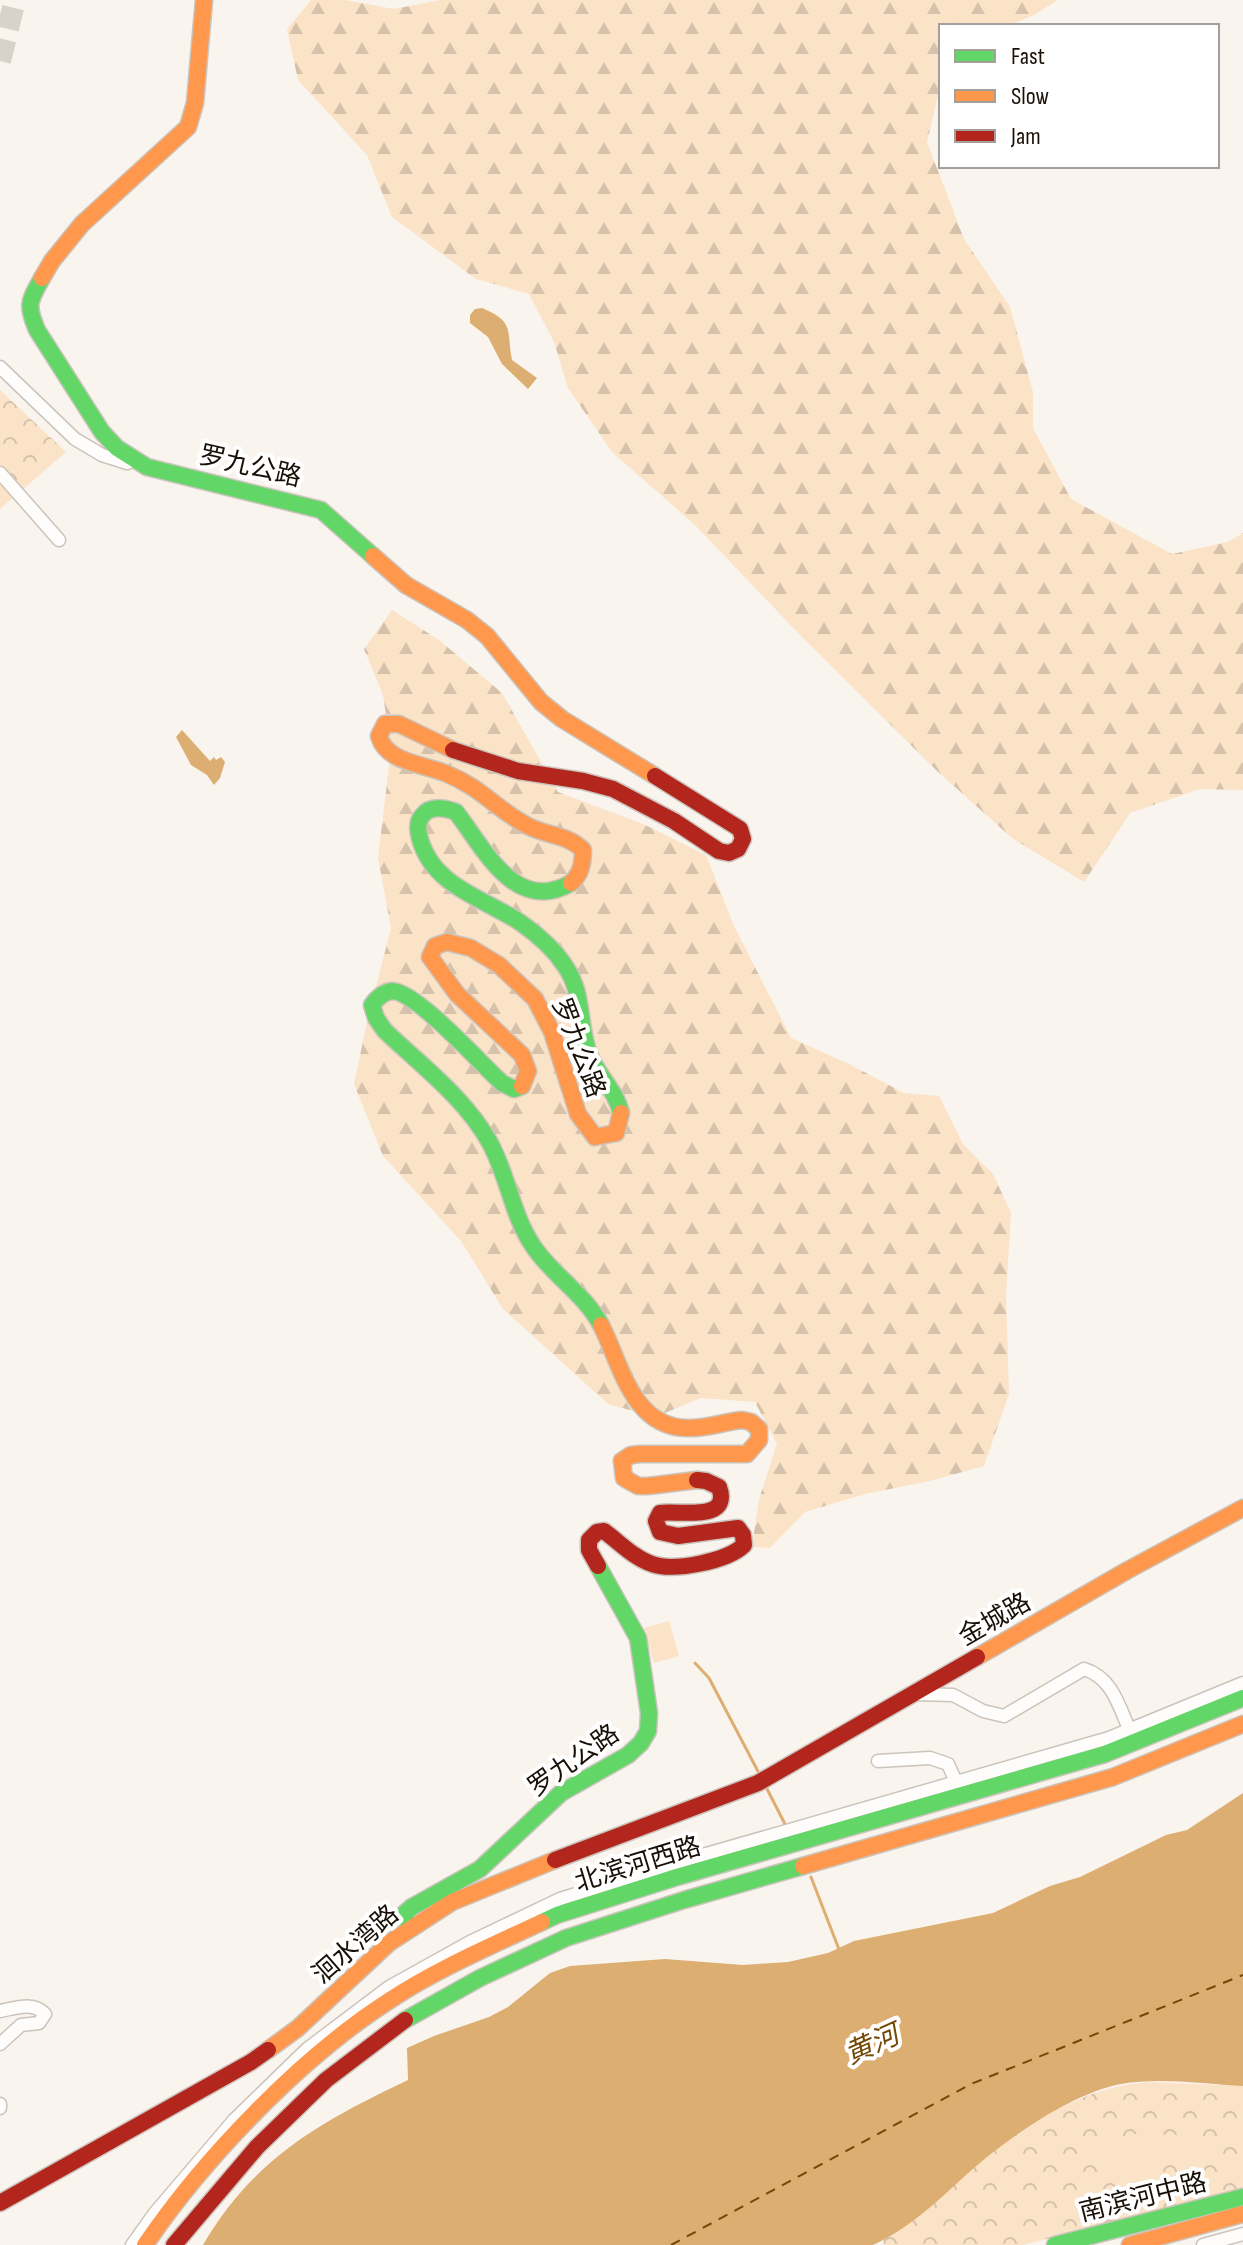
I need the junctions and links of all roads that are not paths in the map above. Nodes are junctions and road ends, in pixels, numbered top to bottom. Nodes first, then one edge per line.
1 (204, 0) edge
2 (0, 367) edge
3 (134, 460) junction
4 (1, 474) edge
5 (59, 540) dead end
6 (1243, 1508) edge
7 (1243, 1683) edge
8 (913, 1694) junction
9 (1243, 1698) edge
10 (1243, 1724) edge
11 (1132, 1736) junction
12 (878, 1761) dead end
13 (764, 1780) joint
14 (956, 1782) junction
15 (410, 1927) junction
16 (0, 2011) edge
17 (0, 2044) edge
18 (1243, 2197) edge
19 (0, 2203) edge
20 (1243, 2214) edge
21 (1243, 2234) edge
22 (132, 2245) edge
23 (145, 2245) edge
24 (174, 2245) edge
25 (1055, 2245) edge
26 (1130, 2245) edge
27 (1203, 2245) edge

1 - 3 main road, 罗九公路
2 - 3 street
3 - 15 main road, 罗九公路
4 - 5 street
6 - 8 main road, 金城路
7 - 11 street
8 - 11 street
8 - 13 main road, 金城路
9 - 11 main road, 北滨河西路
10 - 24 main road, 北滨河西路
11 - 14 street
11 - 23 main road, 北滨河西路
12 - 14 street
13 - 15 main road, 洄水湾路
14 - 22 street
15 - 19 main road, 洄水湾路
16 - 17 street
18 - 25 main road, 南滨河中路
20 - 26 main road, 南滨河中路
21 - 27 street

